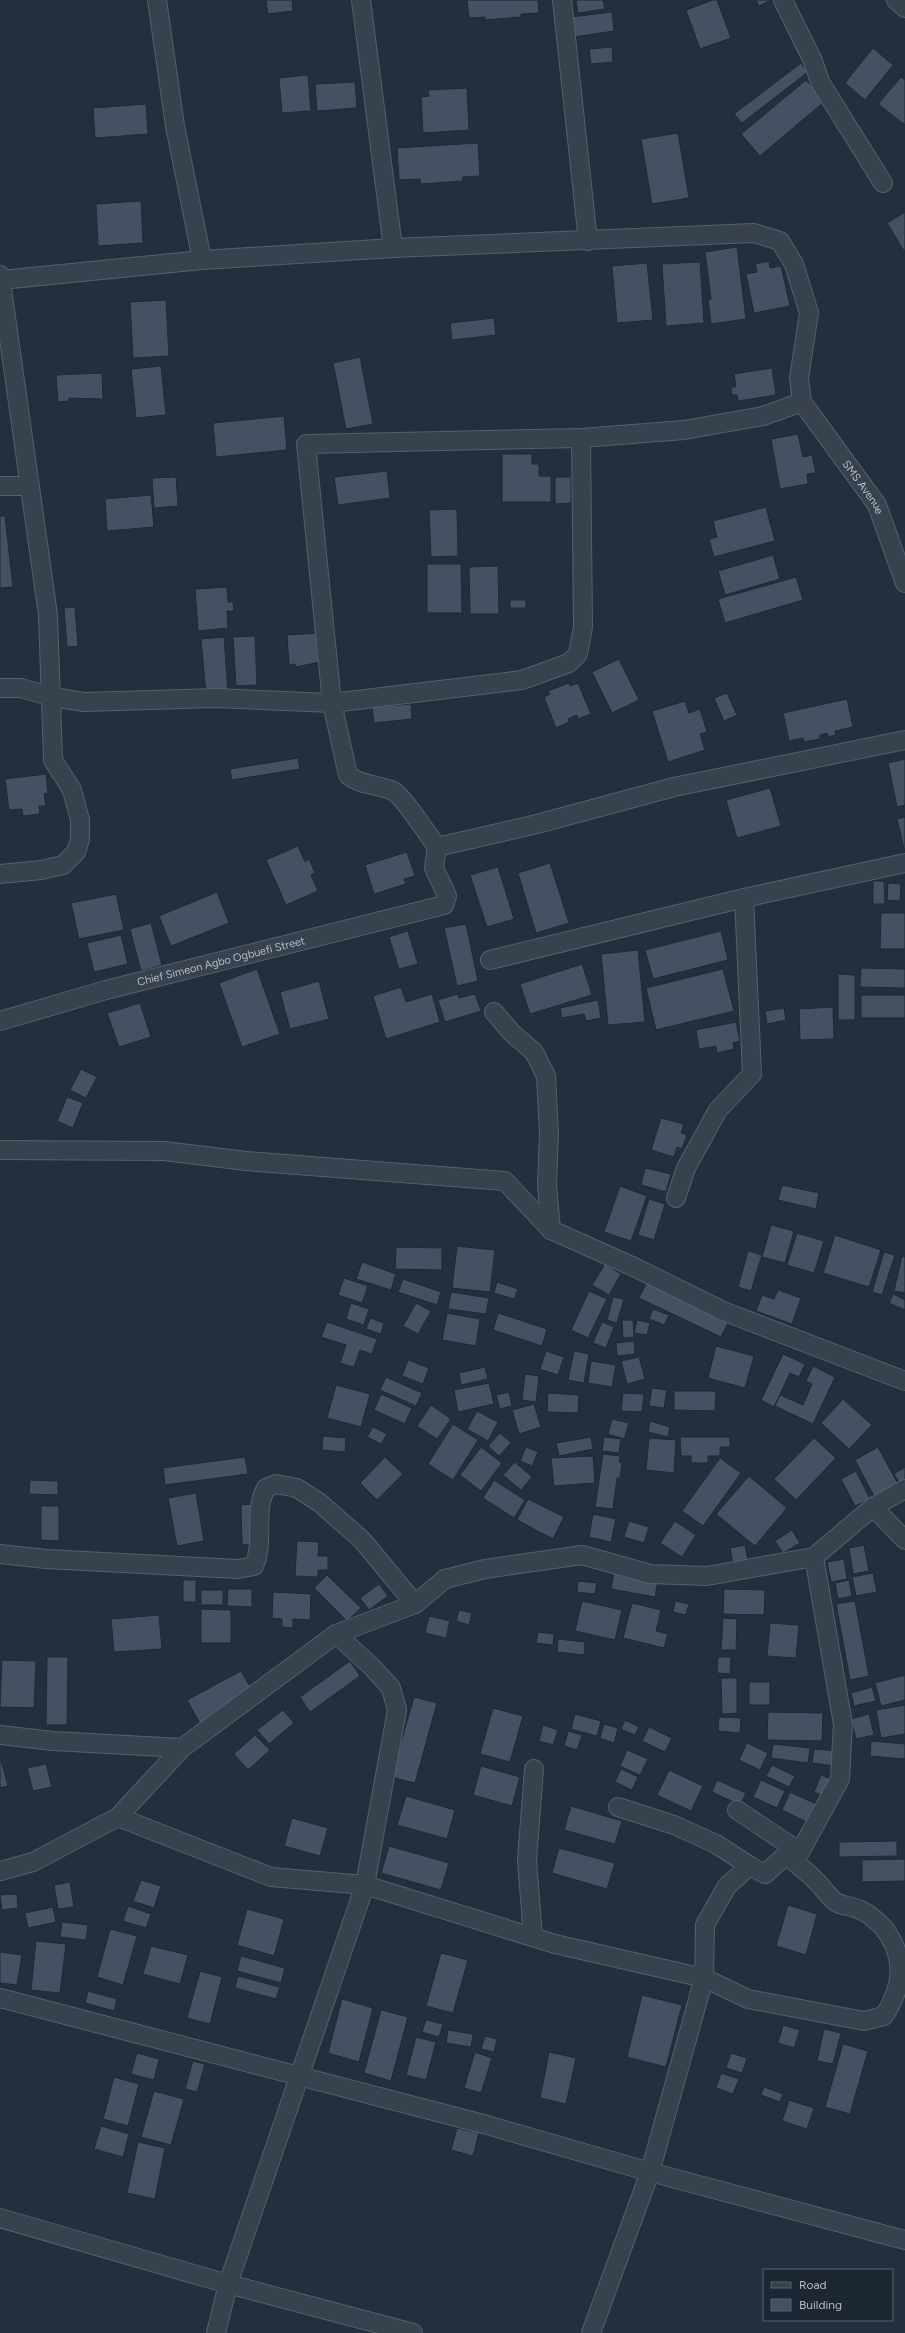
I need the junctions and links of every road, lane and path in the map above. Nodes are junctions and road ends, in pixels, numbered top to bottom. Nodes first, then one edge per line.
1 (157, 0) edge
2 (361, 0) edge
3 (562, 0) edge
4 (783, 0) edge
5 (896, 0) edge
6 (905, 8) edge
7 (883, 183) dead end
8 (588, 241) junction
9 (393, 248) junction
10 (202, 260) junction
11 (1, 278) edge
12 (802, 402) junction
13 (581, 438) junction
14 (0, 486) edge
15 (30, 486) junction
16 (905, 583) edge
17 (0, 688) edge
18 (52, 697) junction
19 (332, 703) junction
20 (905, 740) edge
21 (437, 847) junction
22 (905, 863) edge
23 (0, 874) edge
24 (744, 898) junction
25 (490, 960) dead end
26 (494, 1012) dead end
27 (0, 1021) edge
28 (0, 1150) edge
29 (676, 1198) dead end
30 (551, 1230) junction
31 (905, 1381) edge
32 (905, 1489) edge
33 (873, 1507) junction
34 (905, 1540) edge
35 (0, 1554) edge
36 (814, 1557) junction
37 (415, 1604) junction
38 (336, 1634) junction
39 (0, 1735) edge
40 (182, 1748) junction
41 (534, 1768) dead end
42 (618, 1807) dead end
43 (736, 1810) dead end
44 (118, 1818) junction
45 (793, 1853) junction
46 (750, 1866) junction
47 (0, 1871) edge
48 (365, 1885) junction
49 (533, 1937) junction
50 (704, 1978) junction
51 (0, 1998) edge
52 (299, 2076) junction
53 (650, 2172) junction
54 (0, 2218) edge
55 (905, 2240) edge
56 (228, 2284) junction
57 (216, 2333) edge
58 (413, 2333) edge
59 (591, 2333) edge

1 - 10 street
2 - 9 street
3 - 8 street
4 - 7 street
5 - 6 street
8 - 9 street
8 - 12 street
9 - 10 street
10 - 11 street
11 - 15 street
12 - 13 street
12 - 16 street, SMS Avenue
13 - 19 street
13 - 19 street
14 - 15 street
15 - 18 street
17 - 18 street
18 - 19 street
18 - 23 street
19 - 21 street
20 - 21 street
21 - 27 street, Chief Simeon Agbo Ogbuefi Street
22 - 24 street
24 - 25 street
24 - 29 street
26 - 30 street
28 - 30 street
30 - 31 street
32 - 33 street
33 - 34 street
33 - 36 street
35 - 37 street
36 - 37 street
36 - 45 street
37 - 38 street
38 - 40 street
38 - 48 street
39 - 40 street
40 - 44 street
41 - 49 street
42 - 46 street
43 - 45 street
44 - 47 street
44 - 48 street
45 - 46 street
45 - 50 street
46 - 50 street
48 - 49 street
48 - 52 street
49 - 50 street
50 - 53 street
51 - 52 street
52 - 53 street
52 - 56 street
53 - 55 street
53 - 59 street
54 - 56 street
56 - 57 street
56 - 58 street

